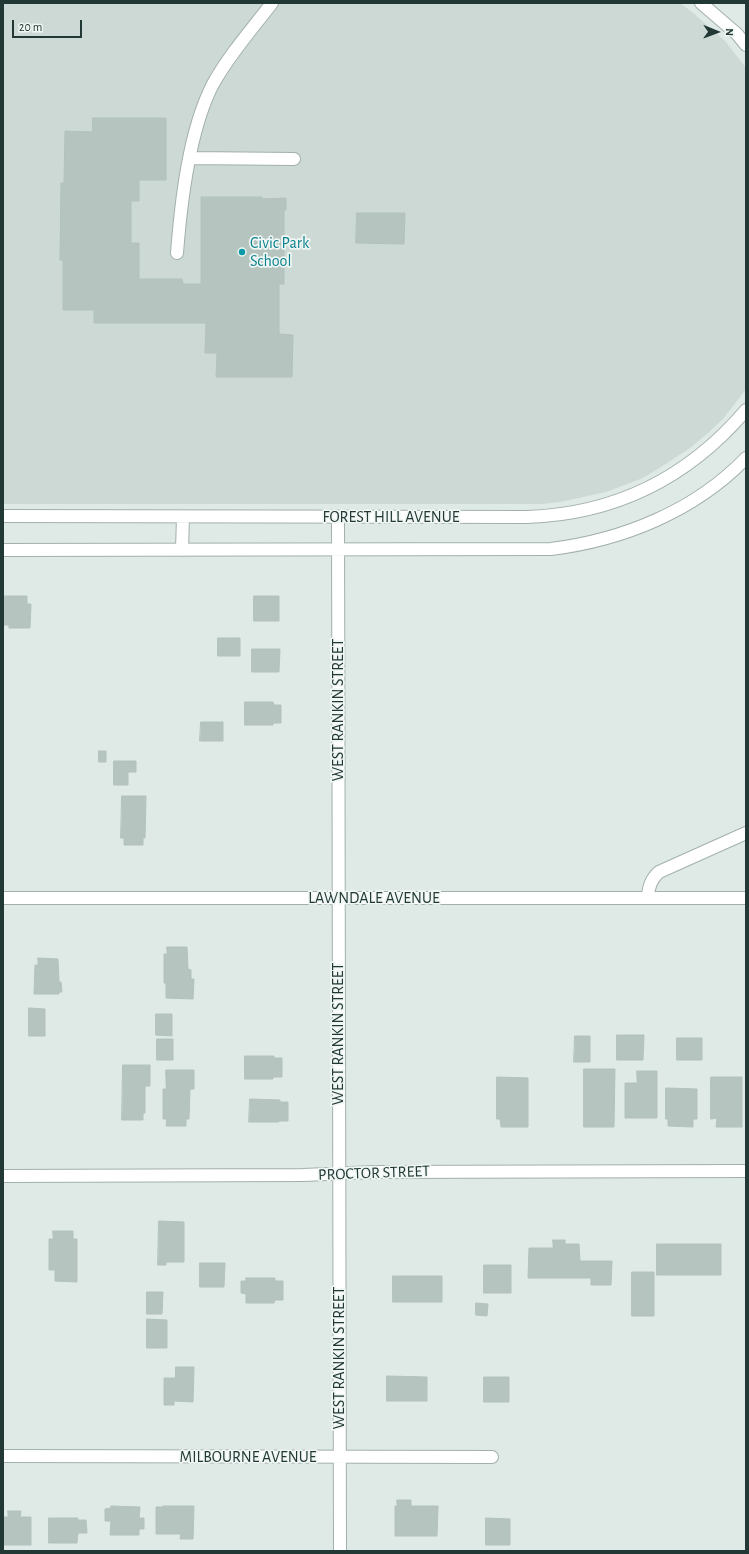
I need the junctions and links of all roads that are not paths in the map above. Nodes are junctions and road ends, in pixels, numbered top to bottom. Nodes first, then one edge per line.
1 (272, 3) edge
2 (701, 3) edge
3 (746, 45) edge
4 (190, 158) junction
5 (294, 159) dead end
6 (177, 253) dead end
7 (746, 410) edge
8 (746, 458) edge
9 (3, 516) edge
10 (183, 517) junction
11 (338, 517) junction
12 (3, 550) edge
13 (182, 550) junction
14 (338, 550) junction
15 (746, 833) edge
16 (3, 898) edge
17 (339, 898) junction
18 (648, 898) junction
19 (746, 898) edge
20 (746, 1171) edge
21 (339, 1174) junction
22 (3, 1176) edge
23 (3, 1456) edge
24 (339, 1457) junction
25 (492, 1457) dead end
26 (340, 1551) edge

1 - 4 street
2 - 3 street
4 - 5 street
4 - 6 street
7 - 11 street, FOREST HILL AVENUE
8 - 14 street, FOREST HILL AVENUE
9 - 10 street, FOREST HILL AVENUE
10 - 11 street, FOREST HILL AVENUE
10 - 13 street
11 - 14 street, WEST RANKIN STREET
12 - 13 street, FOREST HILL AVENUE
13 - 14 street, FOREST HILL AVENUE
14 - 17 street, WEST RANKIN STREET
15 - 18 street
16 - 17 street, LAWNDALE AVENUE
17 - 18 street, LAWNDALE AVENUE
17 - 21 street, WEST RANKIN STREET
18 - 19 street, LAWNDALE AVENUE
20 - 21 street, PROCTOR STREET
21 - 22 street, PROCTOR STREET
21 - 24 street, WEST RANKIN STREET
23 - 24 street, MILBOURNE AVENUE
24 - 25 street, MILBOURNE AVENUE
24 - 26 street, WEST RANKIN STREET

